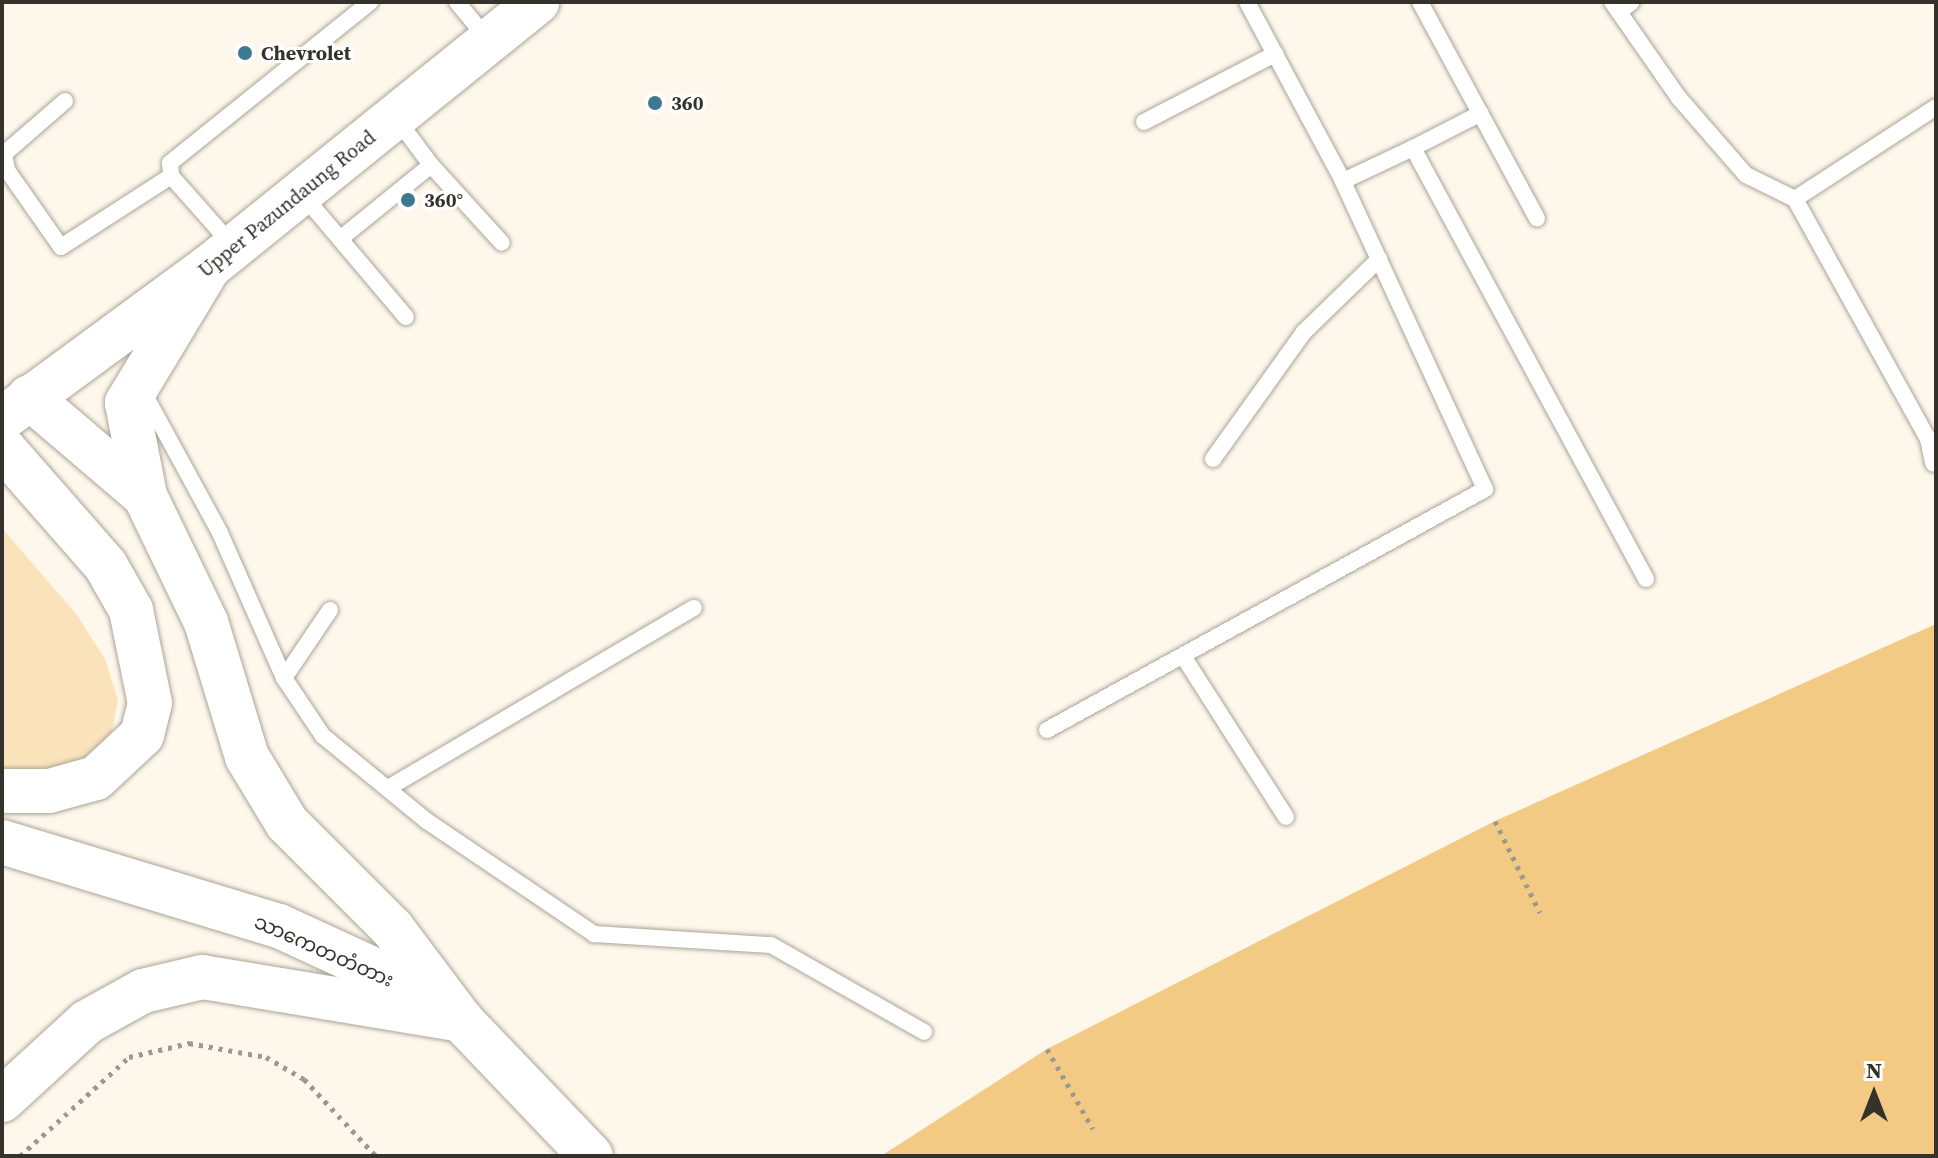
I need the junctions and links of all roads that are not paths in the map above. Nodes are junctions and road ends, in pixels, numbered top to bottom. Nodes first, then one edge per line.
1 (370, 2) edge
2 (457, 2) edge
3 (538, 2) edge
4 (1247, 2) edge
5 (1420, 2) edge
6 (1621, 5) edge
7 (489, 42) junction
8 (1275, 54) junction
9 (65, 101) dead end
10 (1936, 107) edge
11 (1481, 113) junction
12 (395, 117) junction
13 (1144, 122) dead end
14 (1413, 148) junction
15 (431, 165) junction
16 (171, 176) junction
17 (1343, 181) junction
18 (301, 193) junction
19 (1795, 199) junction
20 (1537, 218) dead end
21 (340, 239) junction
22 (502, 243) dead end
23 (221, 257) junction
24 (1379, 259) junction
25 (406, 317) dead end
26 (135, 380) junction
27 (16, 408) edge
28 (2, 447) edge
29 (1213, 459) dead end
30 (1933, 463) dead end
31 (145, 496) junction
32 (1646, 579) dead end
33 (694, 608) dead end
34 (330, 610) dead end
35 (1183, 656) junction
36 (284, 678) junction
37 (1047, 730) dead end
38 (388, 788) junction
39 (2, 791) edge
40 (1286, 817) dead end
41 (2, 842) edge
42 (461, 1020) junction
43 (924, 1032) dead end
44 (2, 1100) edge
45 (591, 1156) edge

1 - 16 lane
2 - 7 lane
3 - 7 main road, Upper Pazundaung Road
4 - 8 lane
5 - 11 lane
6 - 19 lane
7 - 12 main road, Upper Pazundaung Road
8 - 13 lane
8 - 17 lane
9 - 16 lane
10 - 19 lane
11 - 14 lane
11 - 20 lane
12 - 15 lane
12 - 18 main road, Upper Pazundaung Road
14 - 17 lane
14 - 32 lane
15 - 21 lane
15 - 22 lane
16 - 23 lane
17 - 24 lane
18 - 21 lane
18 - 23 main road, Upper Pazundaung Road
19 - 30 lane
21 - 25 lane
23 - 26 main road
23 - 27 main road, Upper Pazundaung Road
24 - 29 lane
24 - 35 lane
26 - 31 main road
26 - 36 lane
27 - 31 main road
28 - 39 main road
31 - 42 main road
33 - 38 lane
34 - 36 lane
35 - 37 lane
35 - 40 lane
36 - 38 lane
38 - 43 lane
41 - 42 main road, သာကေတတံတား
42 - 44 main road
42 - 45 main road, သာကေတတံတား

